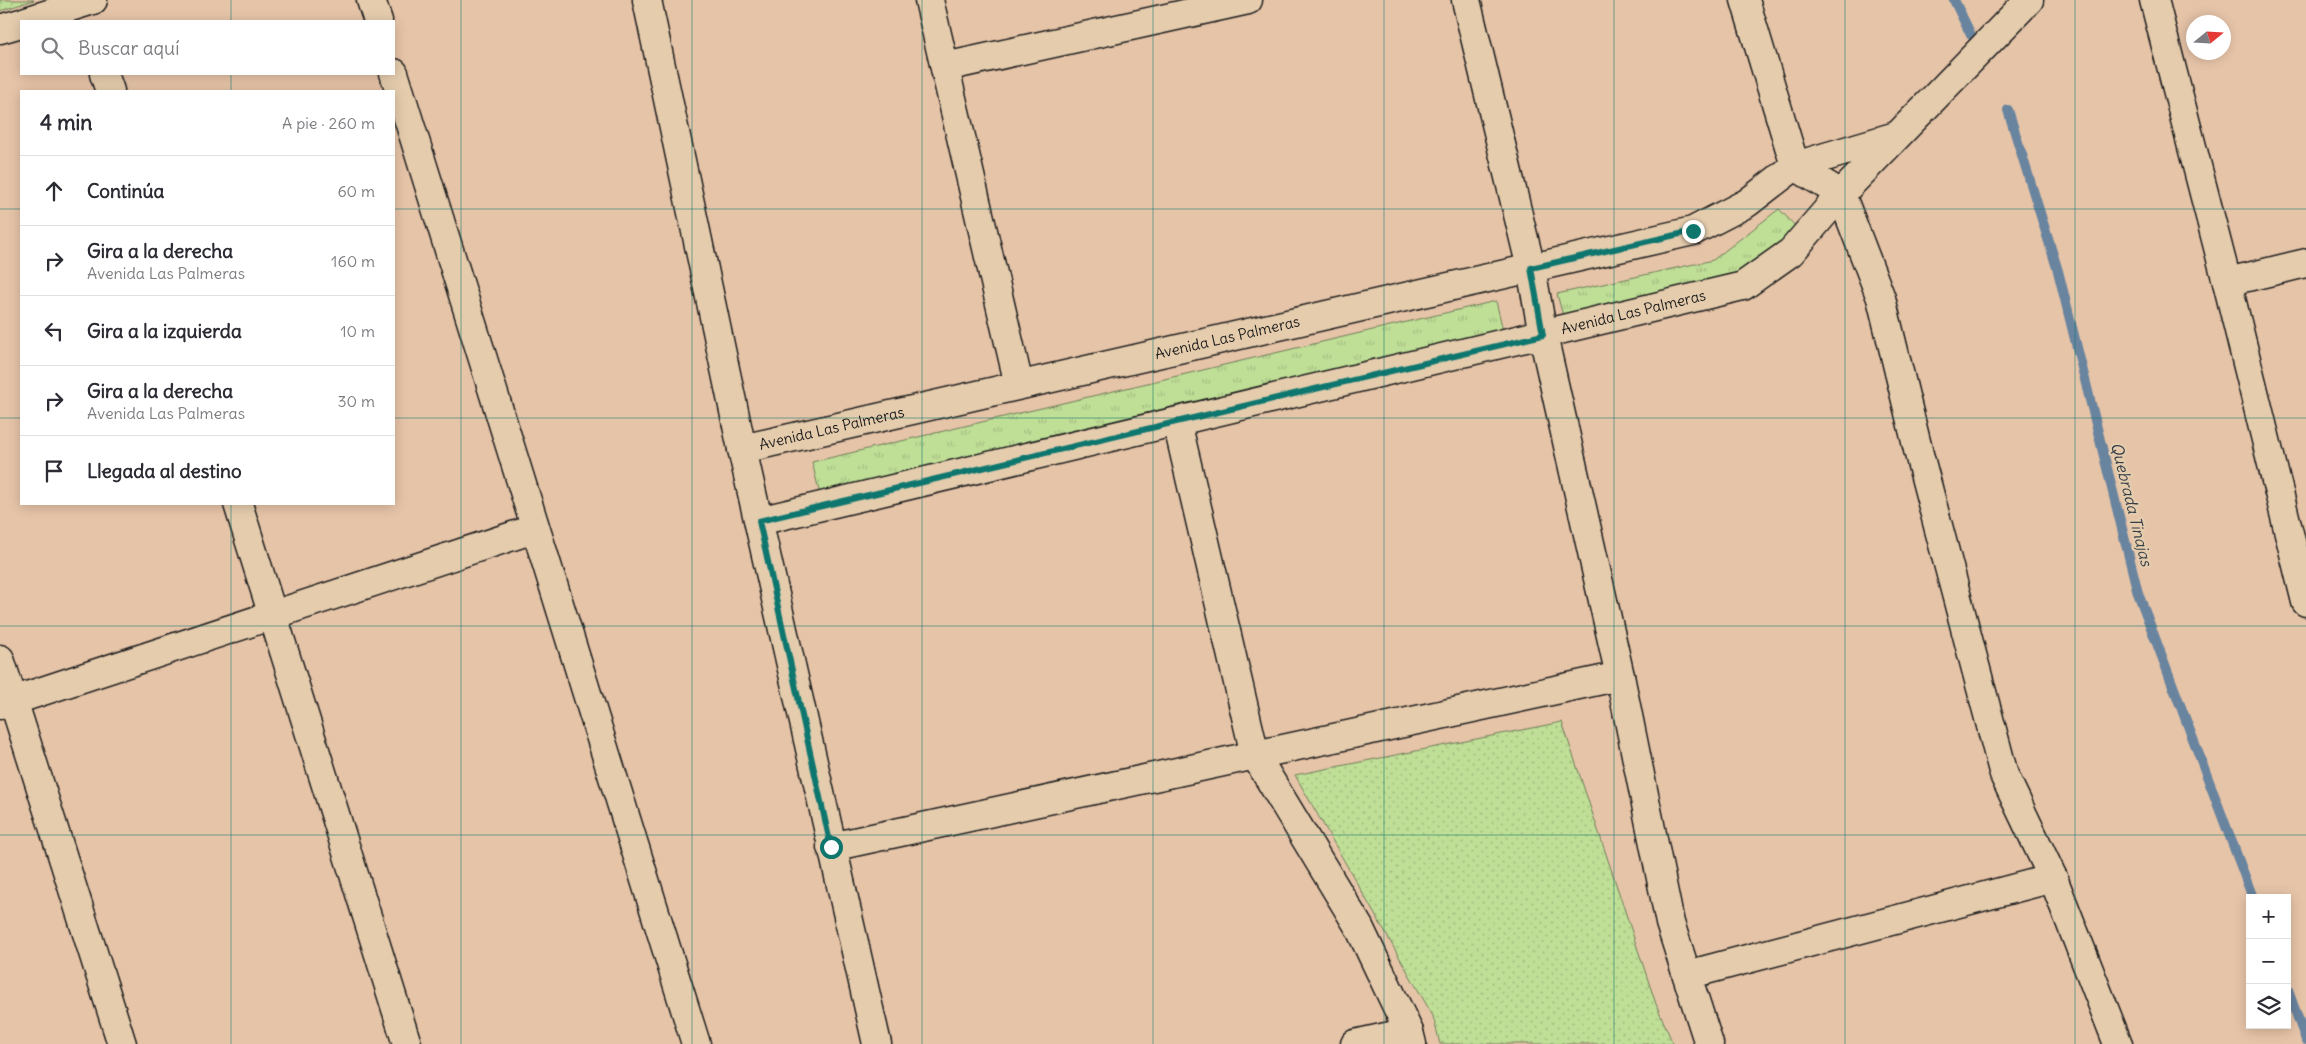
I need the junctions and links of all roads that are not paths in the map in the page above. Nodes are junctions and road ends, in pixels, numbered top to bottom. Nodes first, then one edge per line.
1 (371, 0) edge
2 (647, 0) edge
3 (929, 0) edge
4 (1248, 0) edge
5 (1466, 0) edge
6 (1745, 0) edge
7 (2029, 0) edge
8 (2154, 0) edge
9 (1202, 5) edge
10 (86, 6) edge
11 (30, 20) edge
12 (378, 20) edge
13 (20, 23) edge
14 (0, 29) edge
15 (945, 67) junction
16 (104, 75) edge
17 (395, 75) edge
18 (110, 90) edge
19 (1897, 136) junction
20 (1795, 166) junction
21 (1841, 194) junction
22 (2306, 263) edge
23 (1531, 268) junction
24 (2227, 282) junction
25 (1543, 335) junction
26 (1019, 385) junction
27 (1176, 422) junction
28 (742, 449) junction
29 (238, 505) edge
30 (759, 521) junction
31 (534, 529) junction
32 (2301, 564) edge
33 (2306, 602) edge
34 (273, 615) junction
35 (0, 659) edge
36 (1620, 676) junction
37 (7, 703) edge
38 (1255, 755) junction
39 (831, 847) junction
40 (2053, 878) junction
41 (1687, 975) junction
42 (1410, 1038) edge
43 (122, 1044) edge
44 (407, 1044) edge
45 (696, 1044) edge
46 (877, 1044) edge
47 (1355, 1044) edge
48 (1709, 1044) edge
49 (2118, 1044) edge

1 - 12 street
2 - 28 street
3 - 15 street
4 - 9 street
5 - 23 street
6 - 20 street
7 - 19 street, Avenida Las Palmeras
8 - 24 street
9 - 15 street
10 - 11 street
13 - 14 street
15 - 26 street
16 - 18 street
17 - 31 street
19 - 20 street, Avenida Las Palmeras
19 - 21 street, Avenida Las Palmeras
20 - 21 street
20 - 23 street, Avenida Las Palmeras
21 - 25 street, Avenida Las Palmeras
21 - 40 street
22 - 24 street
23 - 25 street
23 - 26 street, Avenida Las Palmeras
24 - 32 street
25 - 27 street, Avenida Las Palmeras
25 - 36 street
26 - 28 street, Avenida Las Palmeras
27 - 30 street, Avenida Las Palmeras
27 - 38 street
28 - 30 street
29 - 34 street
30 - 39 street
31 - 34 street
31 - 45 street
32 - 33 street
34 - 37 street
34 - 44 street
35 - 37 street
36 - 38 street
36 - 41 street
37 - 43 street
38 - 39 street
38 - 42 street
39 - 46 street
40 - 41 street
40 - 49 street
41 - 48 street
42 - 47 street

